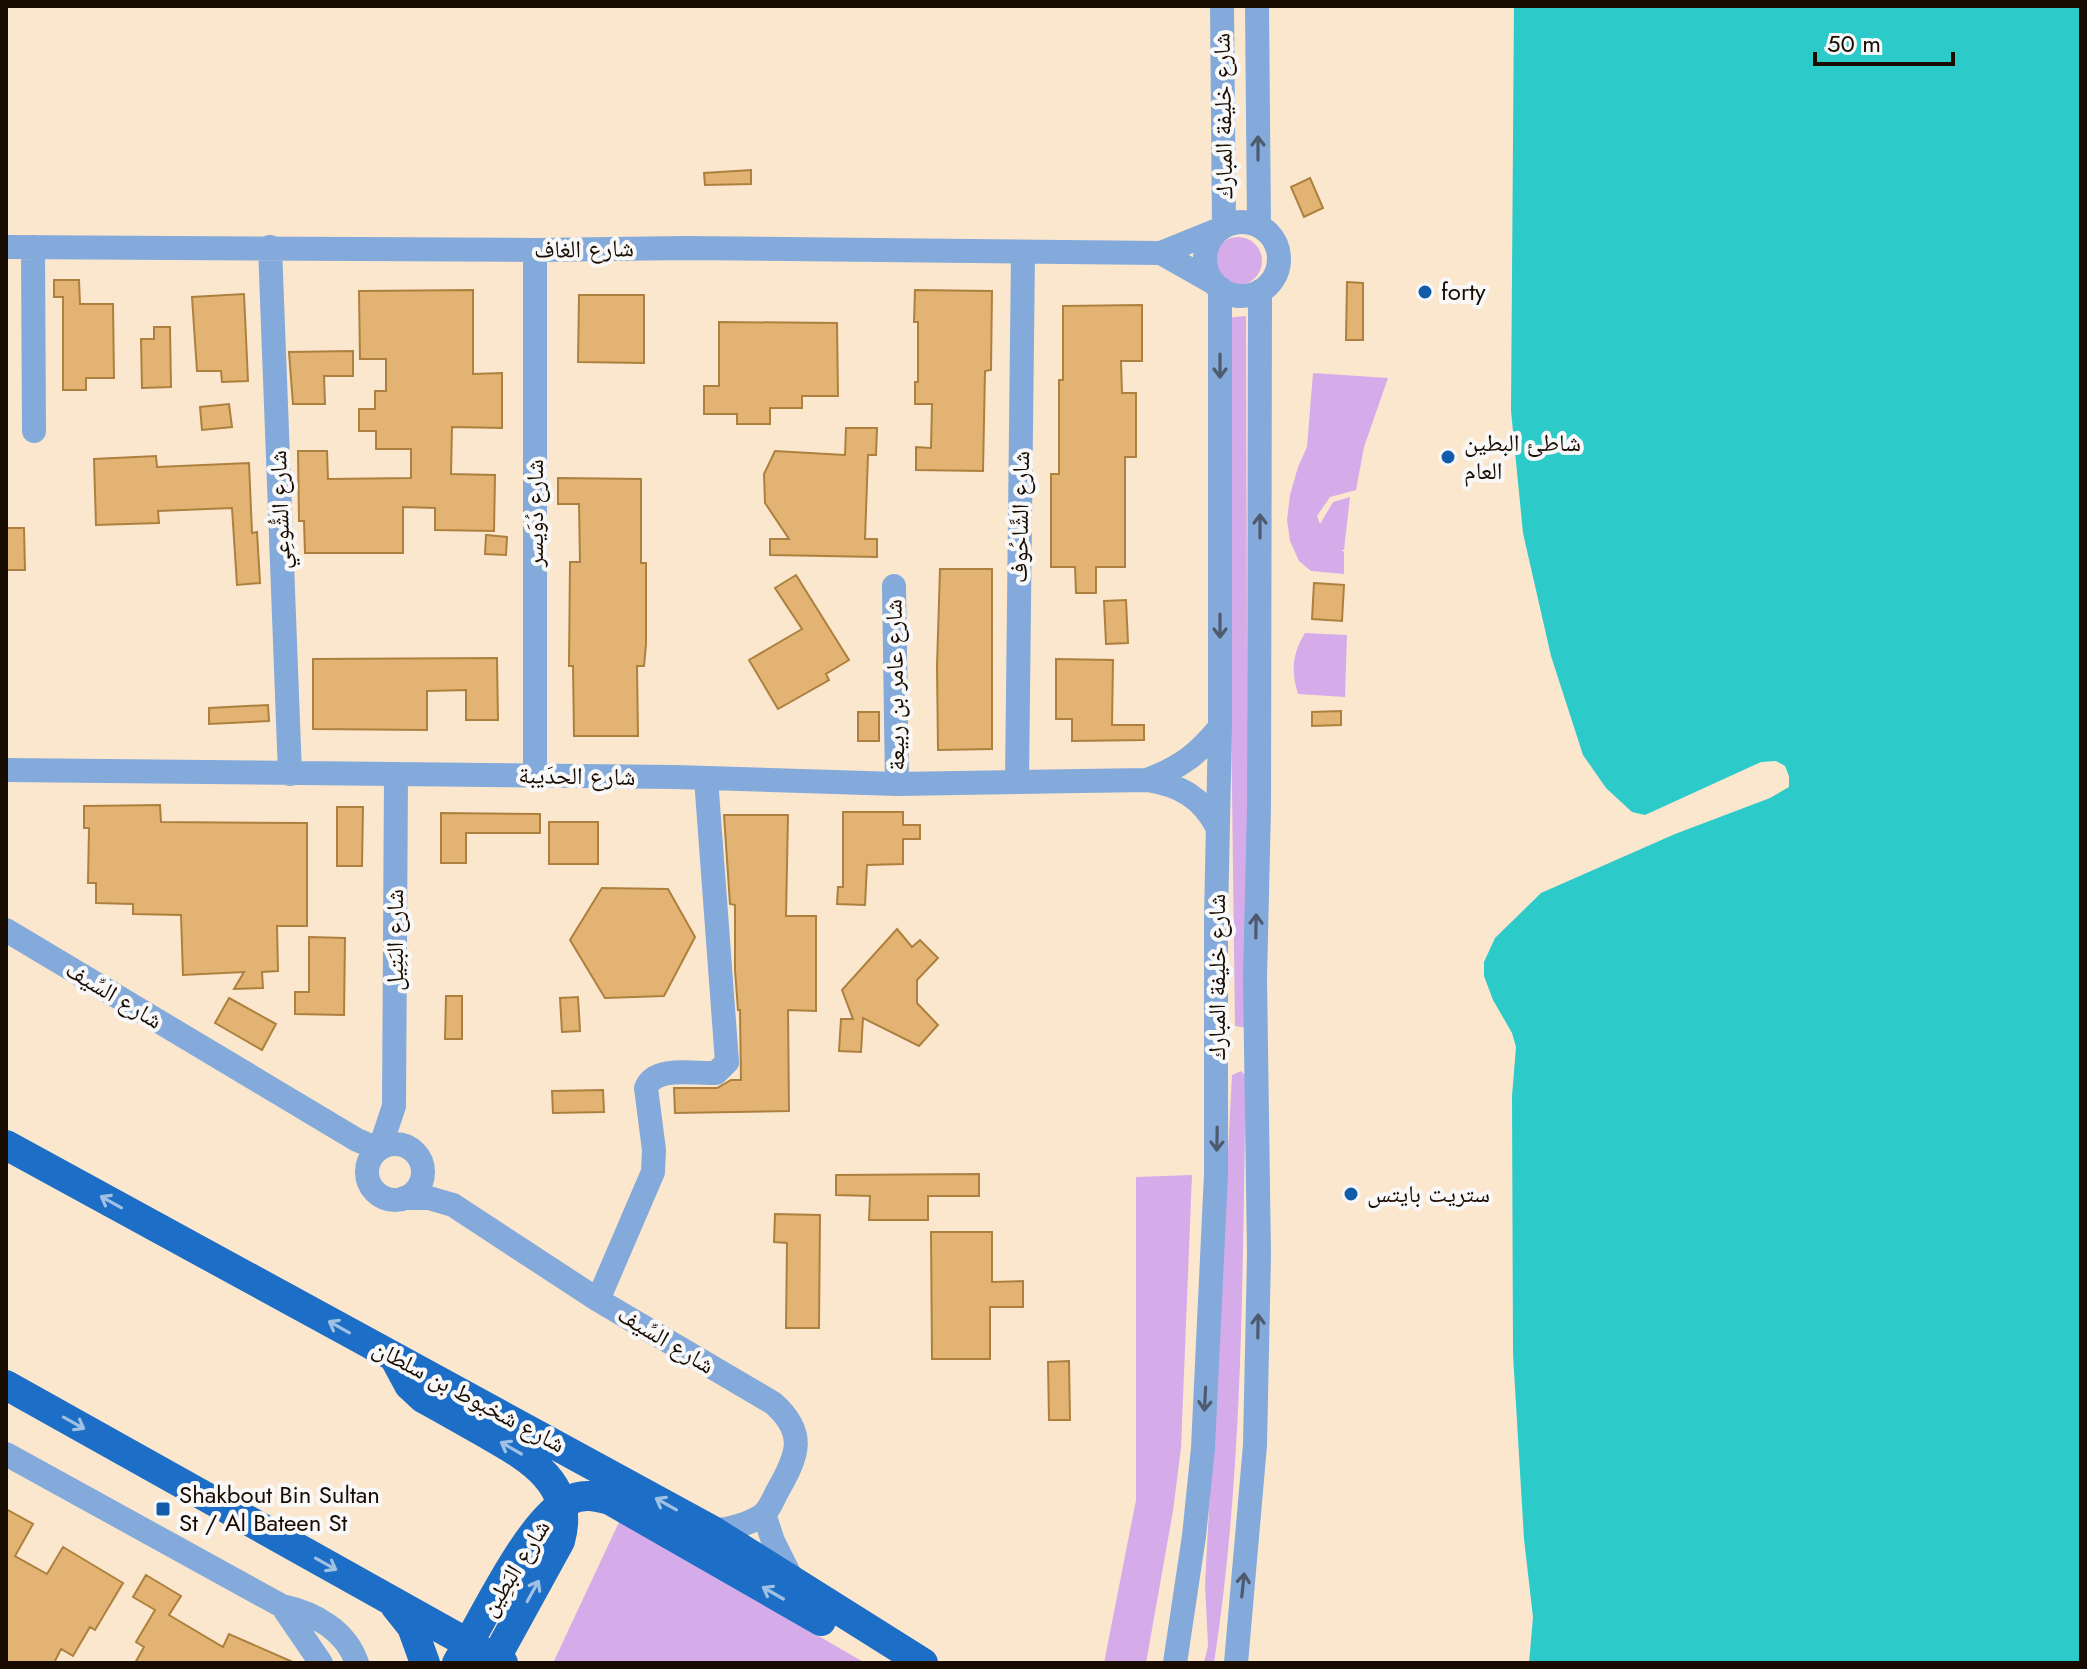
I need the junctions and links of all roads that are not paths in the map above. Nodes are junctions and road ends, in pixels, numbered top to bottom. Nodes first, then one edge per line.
1 (1222, 6) edge
2 (1257, 6) edge
3 (1259, 226) junction
4 (1221, 228) junction
5 (6, 247) edge
6 (33, 247) junction
7 (270, 247) junction
8 (535, 250) junction
9 (1023, 252) junction
10 (1161, 253) junction
11 (1217, 285) junction
12 (1260, 291) junction
13 (34, 431) dead end
14 (894, 586) dead end
15 (1220, 727) junction
16 (6, 770) edge
17 (290, 774) junction
18 (396, 775) junction
19 (535, 775) junction
20 (706, 778) junction
21 (1147, 780) junction
22 (1017, 782) junction
23 (897, 784) junction
24 (1217, 827) junction
25 (6, 930) edge
26 (1217, 977) junction
27 (1255, 978) junction
28 (394, 1106) junction
29 (347, 1133) junction
30 (6, 1145) edge
31 (380, 1148) junction
32 (415, 1156) junction
33 (367, 1171) junction
34 (404, 1198) junction
35 (453, 1205) junction
36 (598, 1300) junction
37 (394, 1357) junction
38 (6, 1385) edge
39 (6, 1454) edge
40 (561, 1505) junction
41 (764, 1514) junction
42 (713, 1531) junction
43 (792, 1579) junction
44 (389, 1599) junction
45 (282, 1606) junction
46 (894, 1644) junction
47 (463, 1654) edge
48 (497, 1662) edge
49 (321, 1663) edge
50 (357, 1663) edge
51 (425, 1663) edge
52 (923, 1663) edge
53 (1175, 1663) edge
54 (1236, 1663) edge

1 - 4 street, شارع خليفة المبارك
3 -> 2 street, شارع خليفة المبارك
3 - 4 street
3 - 12 street
4 - 10 street, شارع الغاف
4 - 11 street
5 - 6 street, شارع الغاف
6 - 7 street, شارع الغاف
6 - 13 street
7 - 8 street, شارع الغاف
7 - 17 street, شارع الشُّوعِي
8 - 9 street, شارع الغاف
8 - 19 street, شارع دُوَيسر
9 - 10 street, شارع الغاف
9 - 22 street, شارع الشَّاحُوف
10 - 11 street, شارع الغاف
11 - 12 street
11 -> 15 street, شارع خليفة المبارك
27 -> 12 street, شارع خليفة المبارك
14 - 23 street, شارع عامر بن ربيعة
15 - 21 street, شارع الحدَيبة
15 - 24 street, شارع خليفة المبارك
16 - 17 street, شارع الحدَيبة
17 - 18 street, شارع الحدَيبة
18 - 19 street, شارع الحدَيبة
18 - 28 street, شارع البَتِيل
19 - 20 street, شارع الحدَيبة
20 - 23 street, شارع الحدَيبة
20 - 36 street
21 - 22 street, شارع الحدَيبة
21 - 24 street, شارع الحدَيبة
22 - 23 street, شارع الحدَيبة
24 - 26 street, شارع خليفة المبارك
25 - 29 street, شارع السِّيف
26 - 27 street
26 -> 53 street, شارع خليفة المبارك
54 -> 27 street, شارع خليفة المبارك
28 - 31 street, شارع البَتِيل
28 - 32 street, شارع البَتِيل
29 - 31 street, شارع السِّيف
29 - 33 street
37 -> 30 main road, شارع شخبوط بن سلطان
31 - 32 street
31 - 33 street
32 - 34 street
32 - 35 street, شارع السِّيف
33 - 34 street
34 - 35 street, شارع السِّيف
35 - 36 street, شارع السِّيف
36 - 41 street, شارع السِّيف
40 -> 37 main road
42 -> 37 main road, شارع شخبوط بن سلطان
38 -> 44 main road
39 - 45 street
46 -> 40 main road
40 - 47 main road, شارع البَطِين
48 -> 40 main road, شارع البَطِين
41 - 42 street
41 - 43 street
42 - 43 main road, شارع شخبوط بن سلطان
43 - 46 main road, شارع شخبوط بن سلطان
44 - 47 main road
44 - 51 main road
45 - 49 street
45 - 50 street
46 - 52 main road, شارع شخبوط بن سلطان
47 - 48 main road

